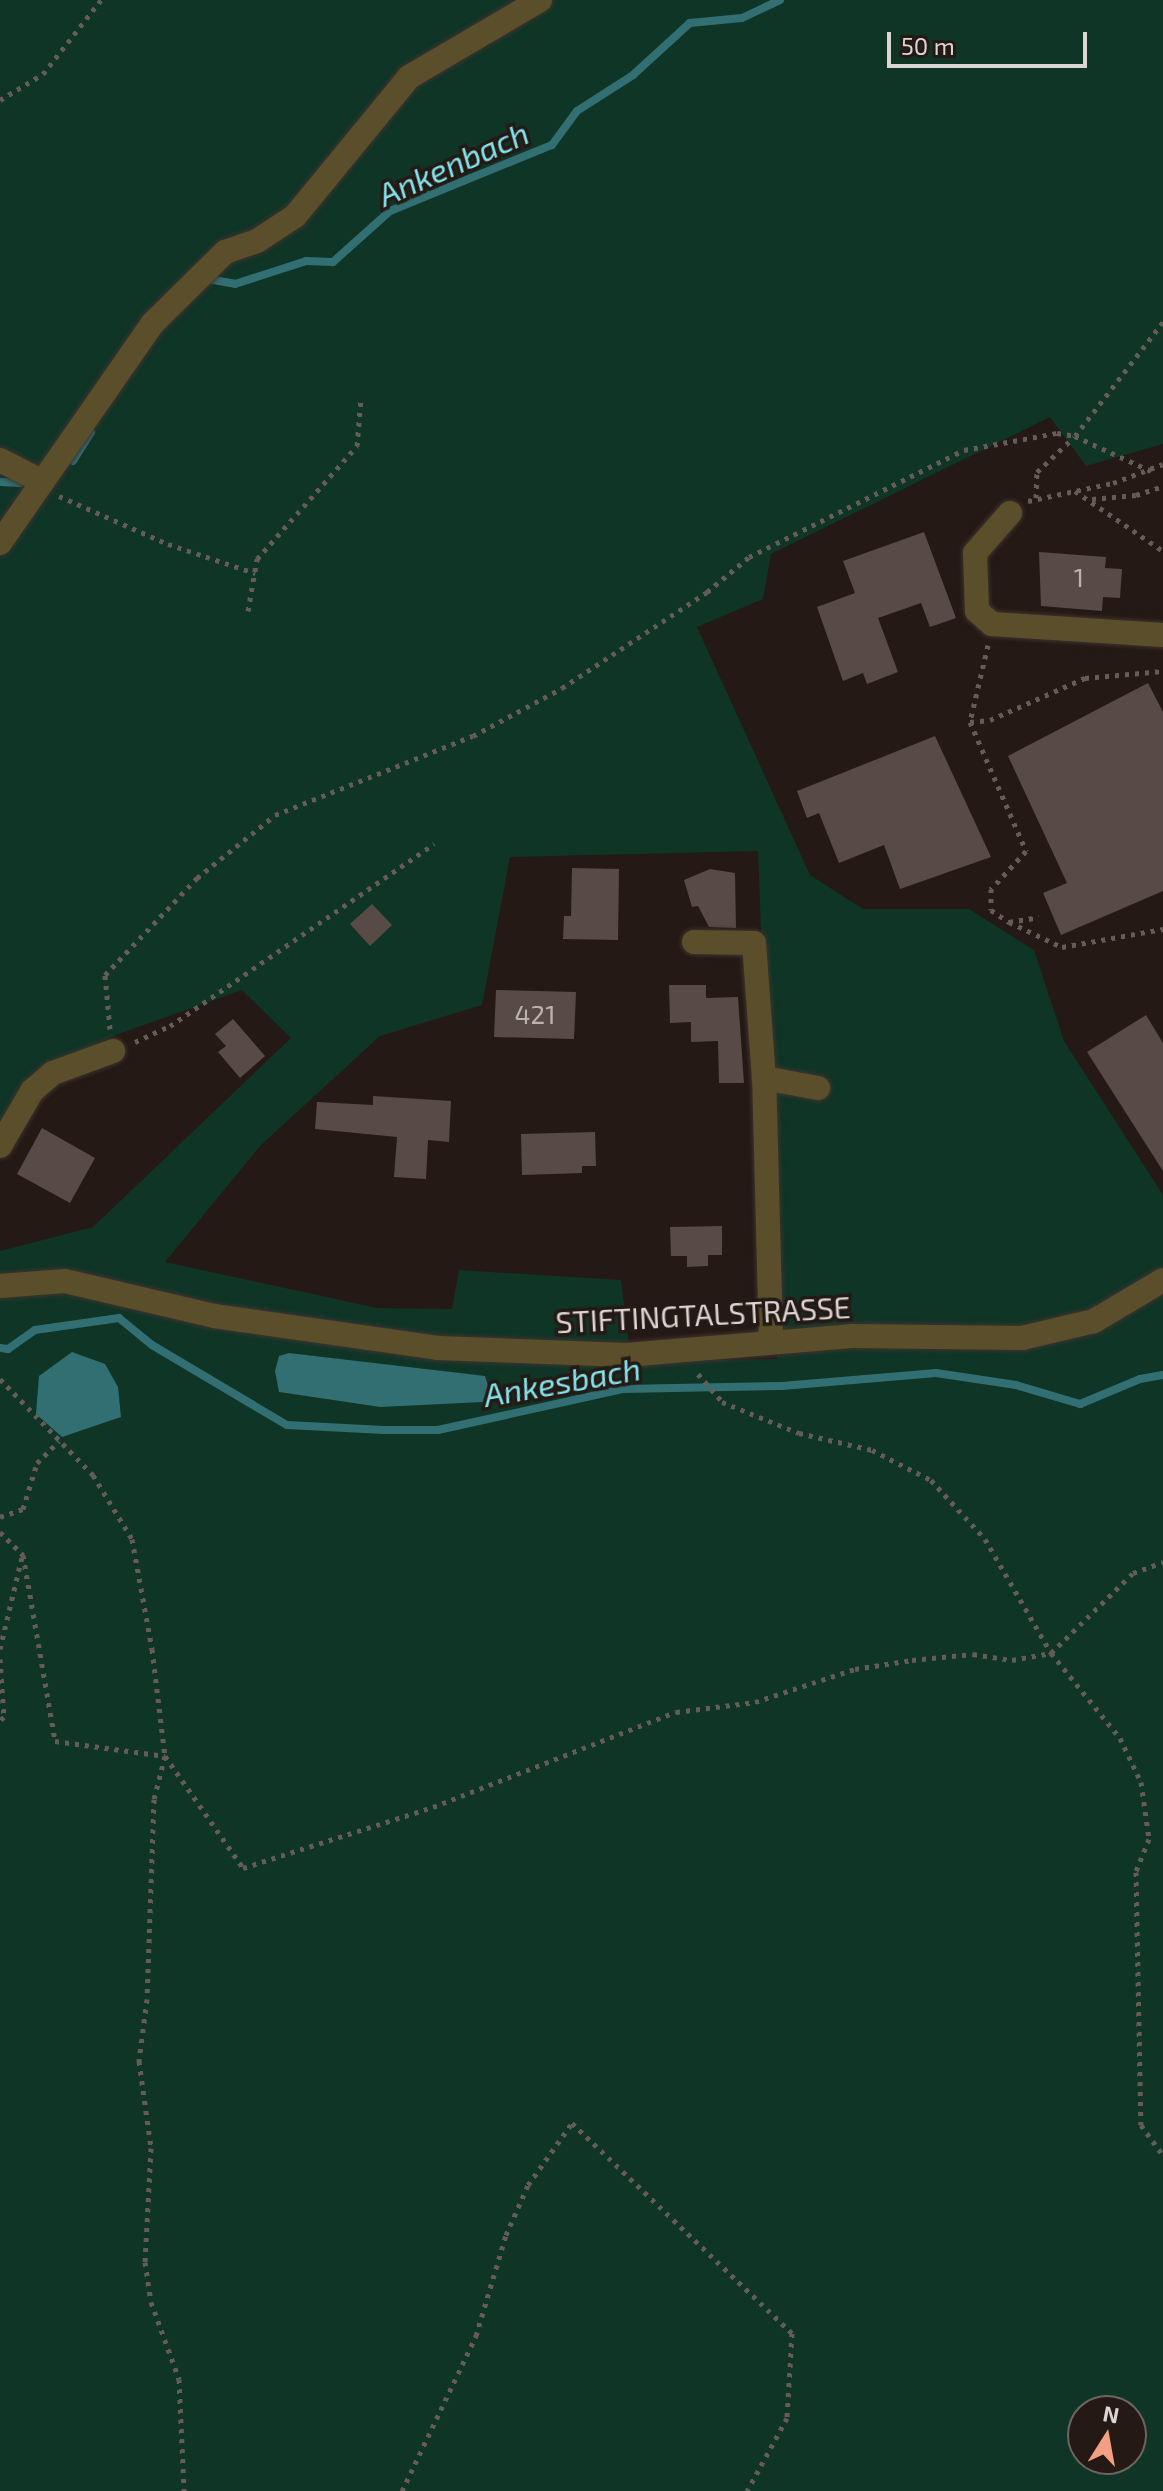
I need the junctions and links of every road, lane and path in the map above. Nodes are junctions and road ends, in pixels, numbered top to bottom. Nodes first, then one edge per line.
1 (101, 0) edge
2 (540, 0) edge
3 (0, 100) edge
4 (1163, 322) edge
5 (361, 398) dead end
6 (1075, 436) junction
7 (0, 460) edge
8 (1163, 464) edge
9 (1151, 471) junction
10 (41, 485) junction
11 (1163, 486) edge
12 (1075, 491) junction
13 (1036, 498) junction
14 (1087, 498) junction
15 (1010, 513) joint
16 (0, 543) edge
17 (1163, 551) edge
18 (255, 573) junction
19 (248, 611) dead end
20 (992, 624) junction
21 (1163, 635) edge
22 (1163, 671) edge
23 (970, 722) junction
24 (434, 844) dead end
25 (1039, 917) dead end
26 (1009, 922) junction
27 (1163, 929) edge
28 (694, 942) dead end
29 (113, 1051) junction
30 (764, 1078) junction
31 (818, 1088) dead end
32 (0, 1146) edge
33 (1163, 1280) edge
34 (0, 1286) edge
35 (771, 1340) junction
36 (698, 1375) dead end
37 (0, 1379) edge
38 (59, 1441) junction
39 (0, 1517) edge
40 (0, 1532) edge
41 (23, 1555) junction
42 (1163, 1562) edge
43 (0, 1649) edge
44 (1051, 1653) junction
45 (0, 1659) edge
46 (0, 1720) edge
47 (165, 1756) junction
48 (1163, 2155) edge
49 (184, 2491) edge
50 (402, 2491) edge
51 (747, 2491) edge

1 - 3 path
2 - 10 street
4 - 6 path
5 - 18 path
6 - 9 path
6 - 13 path
6 - 29 path
7 - 10 street
8 - 9 path
9 - 12 path
10 - 16 street
10 - 18 path
11 - 14 path
12 - 13 path
12 - 14 path
13 - 15 path
14 - 17 path
15 - 20 street
18 - 19 path
20 - 21 street
20 - 23 path
22 - 23 path
23 - 26 path
24 - 29 path
25 - 26 path
26 - 27 path
28 - 30 street
29 - 32 street
30 - 31 street
30 - 35 street
33 - 35 street, STIFTINGTALSTRASSE
34 - 35 street, STIFTINGTALSTRASSE
36 - 44 path
37 - 38 path
38 - 39 path
38 - 47 path
40 - 41 path
41 - 43 path
41 - 47 path
42 - 44 path
44 - 47 path
44 - 48 path
45 - 46 path
47 - 49 path
50 - 51 path

